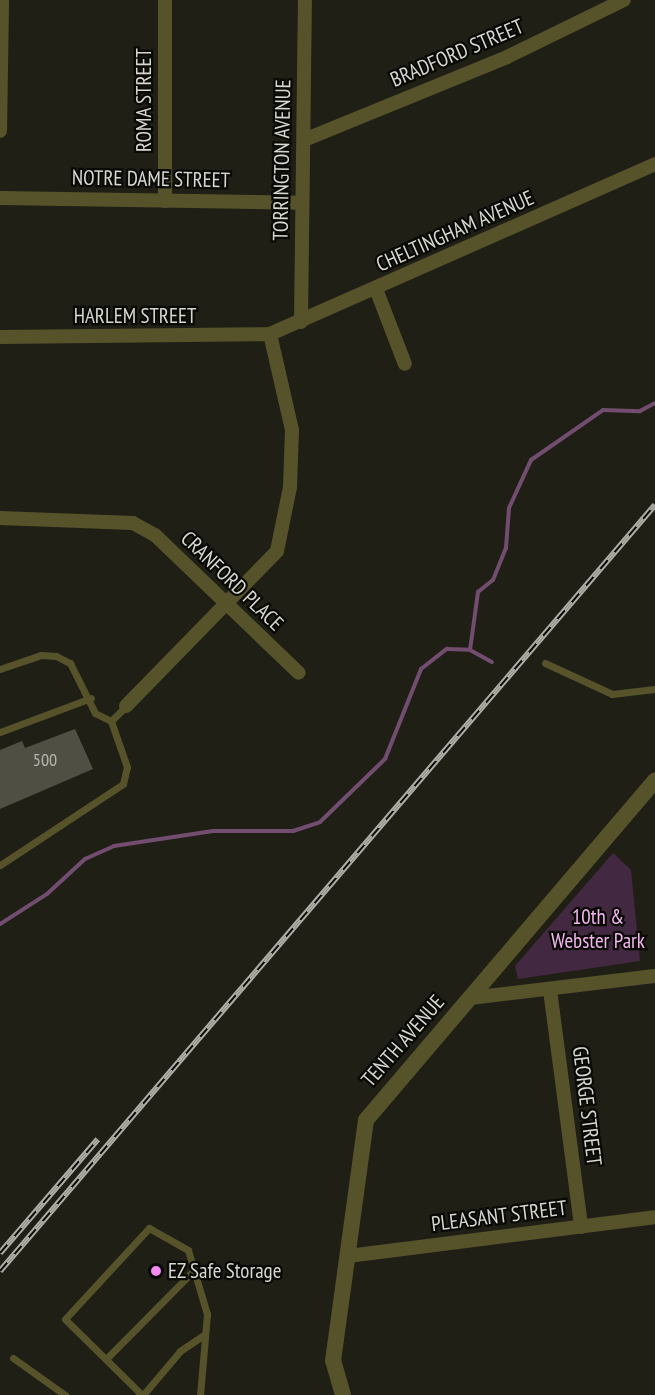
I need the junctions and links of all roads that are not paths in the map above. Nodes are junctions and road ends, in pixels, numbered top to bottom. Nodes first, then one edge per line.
1 (2, 0) edge
2 (165, 0) edge
3 (305, 0) edge
4 (624, 0) edge
5 (0, 93) edge
6 (0, 131) edge
7 (304, 140) junction
8 (655, 164) edge
9 (0, 198) edge
10 (165, 201) junction
11 (302, 203) junction
12 (376, 289) junction
13 (301, 322) junction
14 (270, 334) junction
15 (0, 337) edge
16 (405, 364) dead end
17 (0, 518) edge
18 (224, 604) junction
19 (545, 663) dead end
20 (0, 669) edge
21 (299, 673) dead end
22 (655, 689) edge
23 (92, 698) junction
24 (126, 706) joint
25 (111, 721) junction
26 (0, 732) edge
27 (655, 780) edge
28 (0, 865) edge
29 (655, 976) edge
30 (550, 990) junction
31 (470, 998) junction
32 (655, 1217) edge
33 (581, 1227) junction
34 (348, 1256) junction
35 (194, 1270) junction
36 (205, 1334) junction
37 (13, 1358) dead end
38 (107, 1358) junction
39 (65, 1395) edge
40 (143, 1395) edge
41 (200, 1395) edge
42 (343, 1395) edge

1 - 5 street
2 - 10 street, ROMA STREET
3 - 7 street, TORRINGTON AVENUE
4 - 7 street, BRADFORD STREET
5 - 6 street
7 - 11 street, TORRINGTON AVENUE
8 - 12 street, CHELTINGHAM AVENUE
9 - 10 street, NOTRE DAME STREET
10 - 11 street, NOTRE DAME STREET
11 - 13 street, TORRINGTON AVENUE
12 - 13 street, CHELTINGHAM AVENUE
12 - 16 street
13 - 14 street, CHELTINGHAM AVENUE
14 - 15 street, HARLEM STREET
14 - 18 street
17 - 18 street, CRANFORD PLACE
18 - 21 street, CRANFORD PLACE
18 - 24 street
19 - 22 lane
20 - 23 lane
23 - 25 lane
23 - 26 lane
24 - 25 lane
25 - 28 lane
27 - 31 street, TENTH AVENUE
29 - 30 street
30 - 31 street
30 - 33 street, GEORGE STREET
31 - 34 street, TENTH AVENUE
32 - 33 street, PLEASANT STREET
33 - 34 street, PLEASANT STREET
34 - 42 street, TENTH AVENUE
35 - 36 lane
35 - 38 lane
35 - 38 lane
36 - 40 lane
36 - 41 lane
37 - 39 lane
38 - 40 lane

